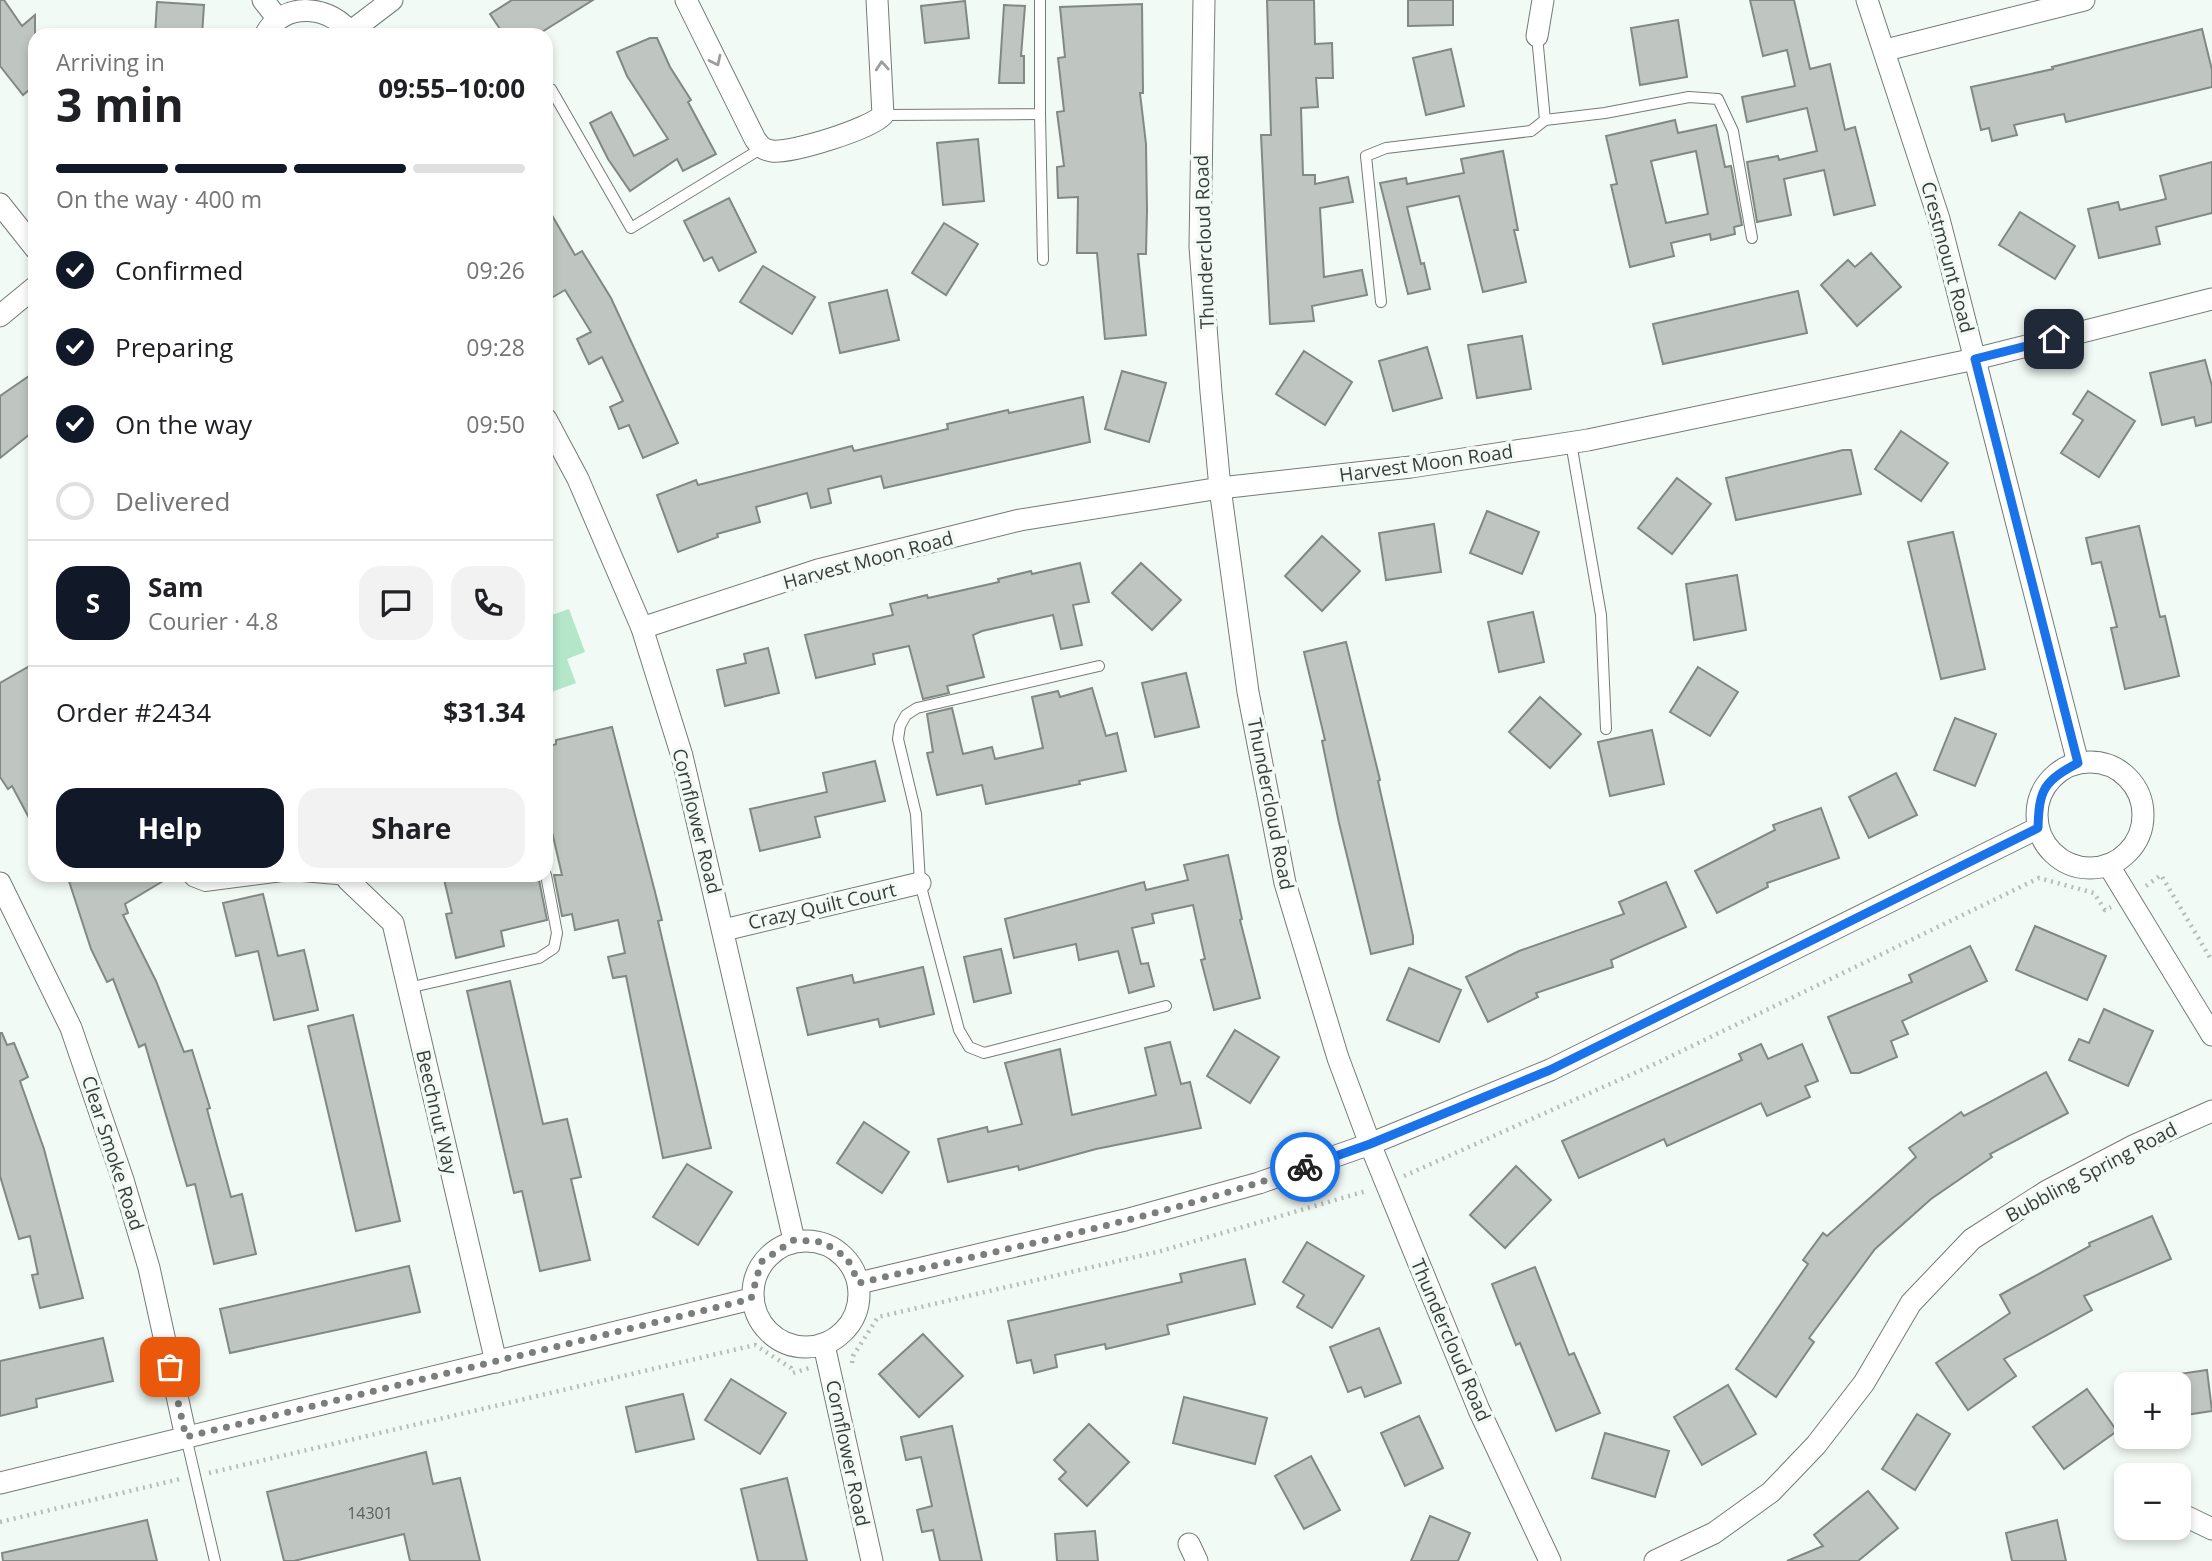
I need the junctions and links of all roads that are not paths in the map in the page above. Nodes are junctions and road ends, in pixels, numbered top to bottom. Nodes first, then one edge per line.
1 (263, 0) edge
2 (392, 0) edge
3 (686, 0) edge
4 (877, 0) edge
5 (1040, 0) edge
6 (1204, 0) edge
7 (1543, 0) edge
8 (1867, 0) edge
9 (2084, 0) edge
10 (272, 27) edge
11 (346, 28) edge
12 (358, 28) edge
13 (1537, 36) joint
14 (1886, 50) junction
15 (553, 92) edge
16 (1040, 114) junction
17 (884, 115) junction
18 (1545, 120) junction
19 (762, 148) junction
20 (0, 204) edge
21 (1752, 238) dead end
22 (28, 239) edge
23 (1043, 260) dead end
24 (28, 293) edge
25 (2212, 299) edge
26 (1381, 302) dead end
27 (0, 316) edge
28 (1975, 359) junction
29 (553, 432) edge
30 (1571, 443) junction
31 (1220, 488) junction
32 (642, 628) junction
33 (1100, 666) dead end
34 (1605, 729) dead end
35 (2078, 763) junction
36 (2038, 828) junction
37 (2109, 866) junction
38 (195, 882) edge
39 (236, 882) edge
40 (350, 882) edge
41 (546, 882) edge
42 (0, 883) edge
43 (920, 883) junction
44 (724, 930) junction
45 (408, 988) junction
46 (1166, 1006) dead end
47 (2212, 1035) edge
48 (2212, 1111) edge
49 (1370, 1144) junction
50 (794, 1240) junction
51 (859, 1283) junction
52 (751, 1299) junction
53 (824, 1345) junction
54 (496, 1362) junction
55 (186, 1437) junction
56 (0, 1483) edge
57 (2191, 1519) edge
58 (2212, 1529) edge
59 (215, 1561) edge
60 (872, 1561) edge
61 (1550, 1561) edge
62 (1655, 1561) edge

1 - 10 street
2 - 12 street
3 -> 19 street
17 -> 4 street
5 - 16 lane
6 - 31 street, Thundercloud Road
7 - 13 street
8 - 14 street, Crestmount Road
9 - 14 street
10 - 11 street
13 - 18 lane
14 - 28 street, Crestmount Road
15 - 19 lane
16 - 17 lane
16 - 23 lane
17 - 19 street
18 - 21 lane
18 - 26 lane
20 - 22 street
24 - 27 street
25 - 28 street, Harvest Moon Road
28 - 30 street, Harvest Moon Road
28 - 35 street, Crestmount Road
29 - 32 street, Cornflower Road
30 - 31 street, Harvest Moon Road
30 - 34 lane
31 - 32 street, Harvest Moon Road
31 - 49 street, Thundercloud Road
32 - 44 street, Cornflower Road
33 - 43 lane
35 - 36 street
35 - 37 street
36 - 37 street
36 - 49 street
37 - 47 street
38 - 39 lane
40 - 45 street, Beechnut Way
41 - 45 lane
42 - 55 street, Clear Smoke Road
43 - 44 street, Crazy Quilt Court
43 - 46 lane
44 - 50 street, Cornflower Road
45 - 54 street, Beechnut Way
48 - 62 street, Bubbling Spring Road
49 - 51 street
49 - 61 street, Thundercloud Road
50 - 51 street
50 - 52 street
51 - 53 street
52 - 53 street
52 - 54 street
53 - 60 street, Cornflower Road
54 - 55 street
55 - 56 street
55 - 59 lane
57 - 58 street

